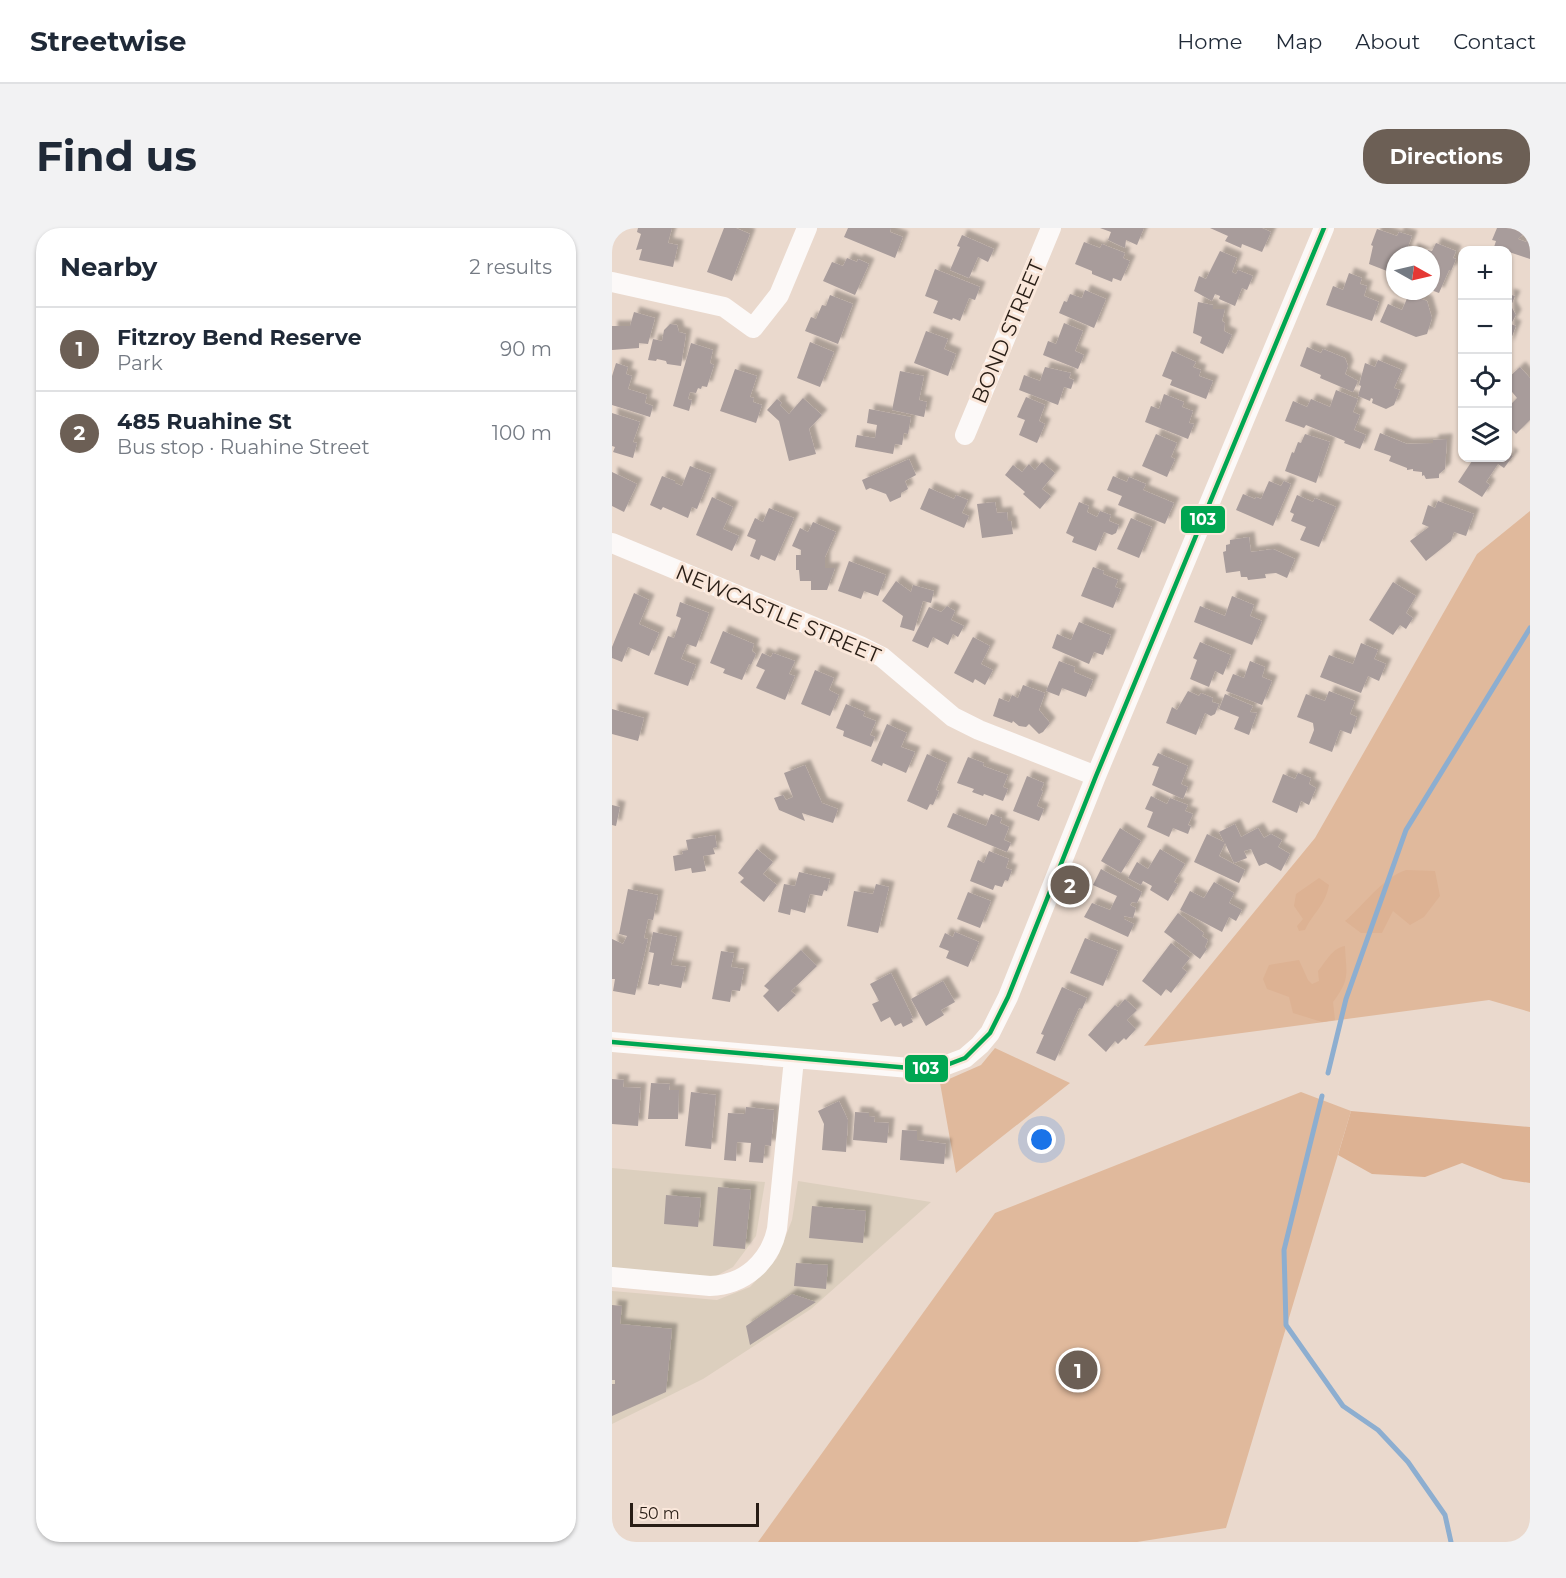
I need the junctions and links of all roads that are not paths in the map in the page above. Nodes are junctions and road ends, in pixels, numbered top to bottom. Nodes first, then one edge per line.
1 (807, 228) edge
2 (1051, 228) edge
3 (1324, 228) edge
4 (612, 282) edge
5 (965, 435) dead end
6 (612, 543) edge
7 (1096, 776) junction
8 (612, 1042) edge
9 (794, 1059) junction
10 (612, 1277) edge

1 - 4 street
2 - 5 street, BOND STREET
3 - 7 street
6 - 7 street, NEWCASTLE STREET
7 - 9 street
8 - 9 street
9 - 10 street

